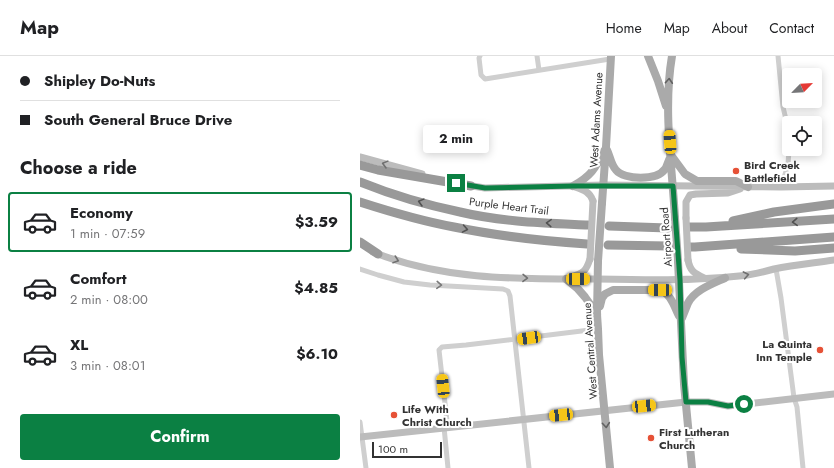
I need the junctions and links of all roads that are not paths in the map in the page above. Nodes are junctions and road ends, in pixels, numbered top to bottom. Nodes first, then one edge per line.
1 (480, 56) edge
2 (537, 56) edge
3 (582, 56) edge
4 (648, 56) edge
5 (672, 56) edge
6 (778, 56) edge
7 (610, 57) edge
8 (584, 63) junction
9 (539, 70) junction
10 (785, 116) edge
11 (668, 118) junction
12 (606, 147) junction
13 (671, 155) junction
14 (789, 156) edge
15 (360, 157) edge
16 (360, 165) edge
17 (360, 182) edge
18 (603, 185) junction
19 (471, 186) junction
20 (573, 186) junction
21 (673, 186) junction
22 (834, 186) edge
23 (748, 187) junction
24 (781, 187) junction
25 (360, 202) edge
26 (834, 204) edge
27 (834, 219) edge
28 (588, 225) dead end
29 (609, 226) dead end
30 (688, 227) dead end
31 (706, 227) junction
32 (668, 228) dead end
33 (834, 237) edge
34 (360, 242) edge
35 (587, 244) dead end
36 (608, 245) dead end
37 (360, 246) edge
38 (669, 246) dead end
39 (834, 248) edge
40 (378, 254) junction
41 (594, 260) junction
42 (834, 260) edge
43 (360, 269) edge
44 (776, 269) junction
45 (706, 278) junction
46 (725, 278) junction
47 (566, 279) junction
48 (598, 279) junction
49 (680, 280) junction
50 (597, 314) junction
51 (681, 321) junction
52 (598, 329) junction
53 (515, 340) junction
54 (834, 394) edge
55 (794, 398) junction
56 (686, 402) junction
57 (605, 410) junction
58 (523, 419) junction
59 (360, 422) edge
60 (444, 427) junction
61 (361, 436) edge
62 (366, 468) edge
63 (448, 468) edge
64 (529, 468) edge
65 (610, 468) edge
66 (692, 468) edge
67 (803, 468) edge

1 - 9 street
2 - 9 street
3 - 8 street
4 - 11 main road, Airport Road
11 -> 5 main road, Airport Road
6 - 10 street
7 - 8 street
7 - 12 main road, West Adams Avenue
8 - 9 street
11 - 13 main road, Airport Road
12 - 13 main road
12 - 18 main road, West Adams Avenue
12 - 20 main road
13 - 21 main road, Airport Road
13 - 23 main road
14 - 24 street
19 -> 15 main road
16 - 19 highway
28 -> 17 highway, Purple Heart Trail
18 - 20 main road
18 - 21 main road
18 - 41 main road, West Central Avenue, bridge
19 - 20 main road
20 - 41 main road, bridge
21 - 23 main road
21 - 49 main road, Airport Road, bridge
22 - 24 main road
23 - 24 main road
23 - 45 main road, bridge
25 -> 35 highway
26 - 31 highway
27 -> 31 highway
29 - 32 highway
30 - 31 highway
33 - 39 highway
34 - 40 highway
36 - 38 highway
37 - 40 main road
40 -> 47 main road
41 - 47 main road
41 - 48 main road, West Central Avenue
42 - 44 main road
43 -> 53 street
46 -> 44 main road
44 - 55 street
45 - 46 main road
45 - 49 main road
46 - 51 main road
47 - 48 main road
47 - 50 main road
48 - 49 main road
48 - 50 main road, West Central Avenue
49 - 51 main road, Airport Road
50 - 51 main road
50 - 52 main road, West Central Avenue
51 - 56 main road, Airport Road
52 - 53 street
52 - 57 main road, West Central Avenue
53 - 58 street
53 - 60 street
54 - 55 main road
55 - 56 main road
55 - 67 street
56 - 57 main road
56 - 66 main road
57 - 58 main road
57 -> 65 main road, West Central Avenue
58 - 60 main road
58 - 64 street
59 - 61 street
60 - 61 main road
60 - 63 street
61 - 62 street

